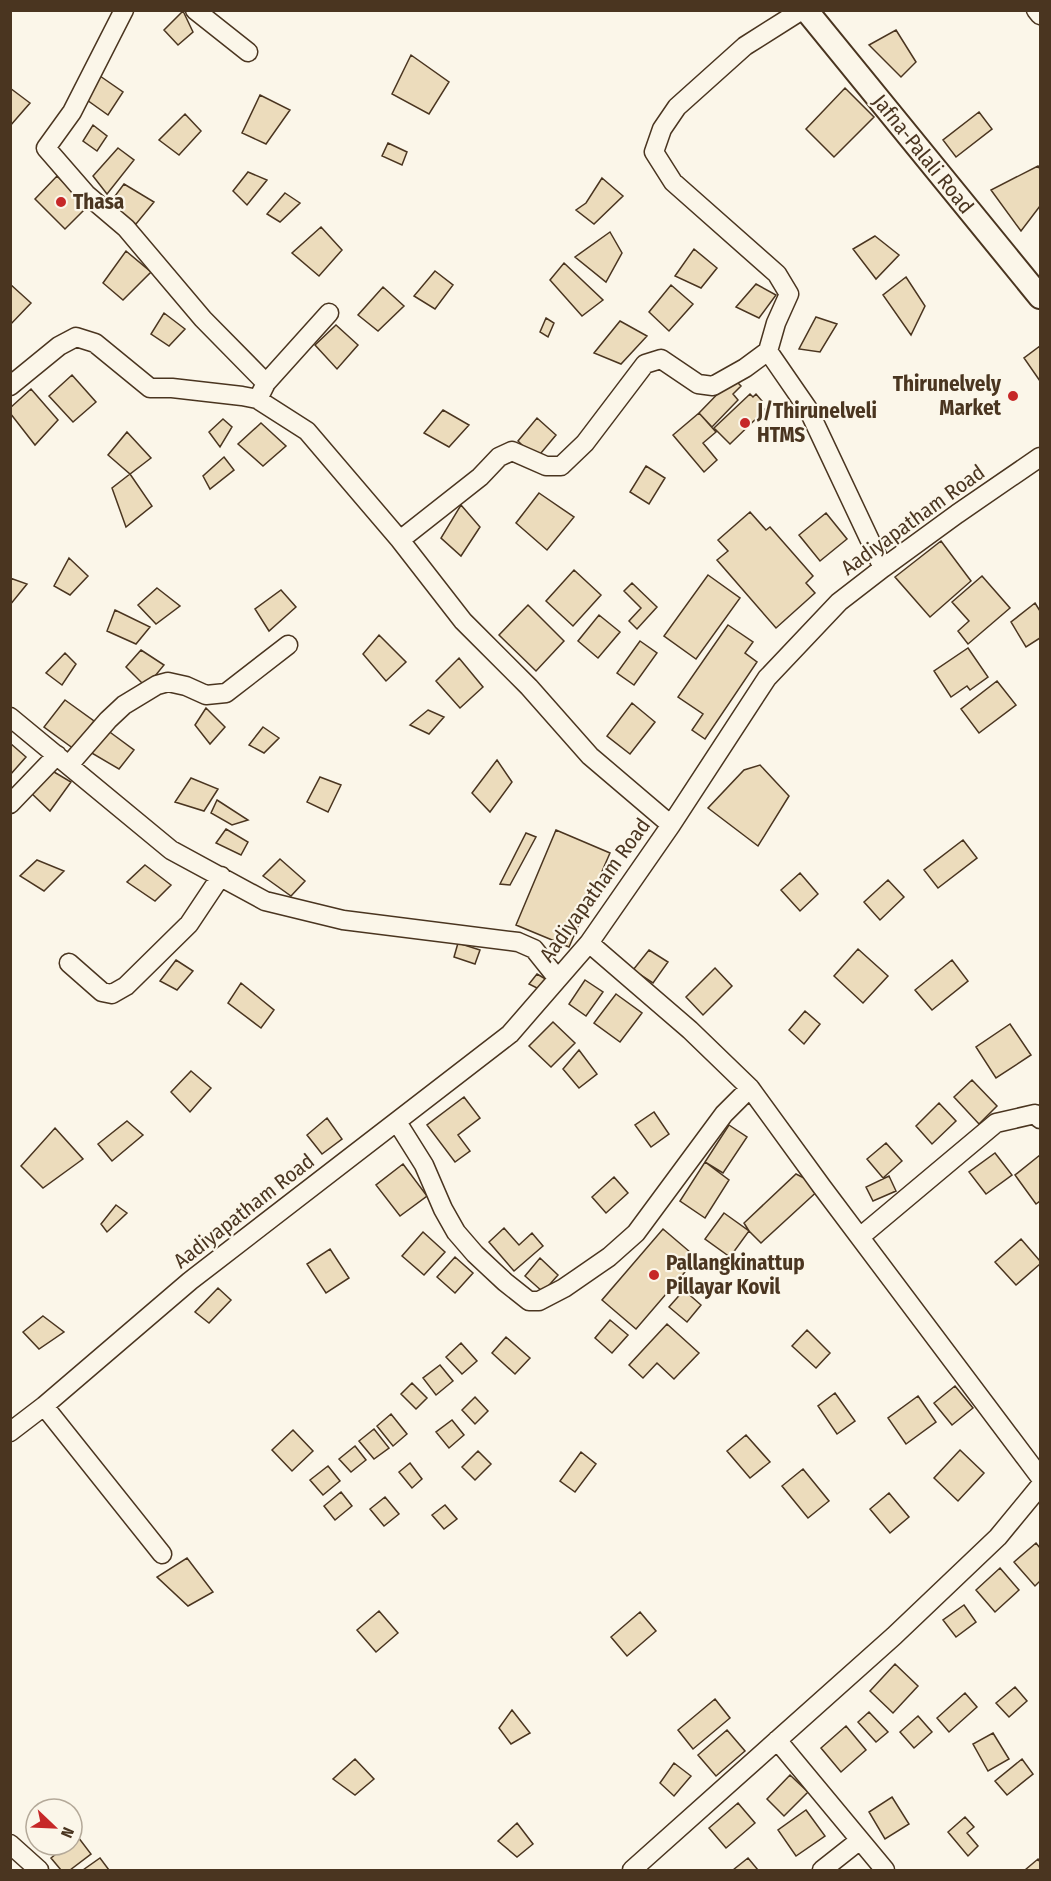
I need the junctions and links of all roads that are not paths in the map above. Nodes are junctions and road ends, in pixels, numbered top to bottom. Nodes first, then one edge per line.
1 (124, 10) edge
2 (195, 10) edge
3 (804, 10) edge
4 (1036, 10) edge
5 (1041, 15) edge
6 (248, 52) dead end
7 (1041, 297) edge
8 (330, 313) dead end
9 (768, 351) junction
10 (10, 386) edge
11 (262, 391) junction
12 (1041, 458) edge
13 (400, 540) junction
14 (882, 568) junction
15 (288, 645) dead end
16 (10, 717) edge
17 (63, 760) junction
18 (10, 804) edge
19 (671, 825) junction
20 (221, 876) junction
21 (589, 943) junction
22 (69, 963) dead end
23 (558, 979) junction
24 (750, 1088) junction
25 (1041, 1119) edge
26 (397, 1122) junction
27 (860, 1237) junction
28 (44, 1406) junction
29 (10, 1432) edge
30 (1041, 1477) edge
31 (1041, 1486) edge
32 (162, 1554) dead end
33 (777, 1740) junction
34 (860, 1840) junction
35 (10, 1844) edge
36 (39, 1870) edge
37 (632, 1870) edge
38 (822, 1870) edge
39 (885, 1870) edge

1 - 11 street
2 - 6 street
3 - 7 main road, Jafna-Palali Road
3 - 9 street
4 - 5 street
8 - 11 street
9 - 13 street
9 - 14 street
10 - 11 street
11 - 13 street
12 - 14 street, Aadiyapatham Road
13 - 19 street
14 - 19 street, Aadiyapatham Road
15 - 17 street
16 - 17 street
17 - 18 street
17 - 20 street
19 - 21 street, Aadiyapatham Road
20 - 22 street
20 - 23 street
21 - 23 street, Aadiyapatham Road
21 - 24 street
23 - 26 street, Aadiyapatham Road
24 - 26 street
24 - 27 street
25 - 27 street
26 - 28 street, Aadiyapatham Road
27 - 30 street
28 - 29 street, Aadiyapatham Road
28 - 32 street
31 - 33 street
33 - 34 street
33 - 37 street
34 - 38 street
34 - 39 street
35 - 36 street

